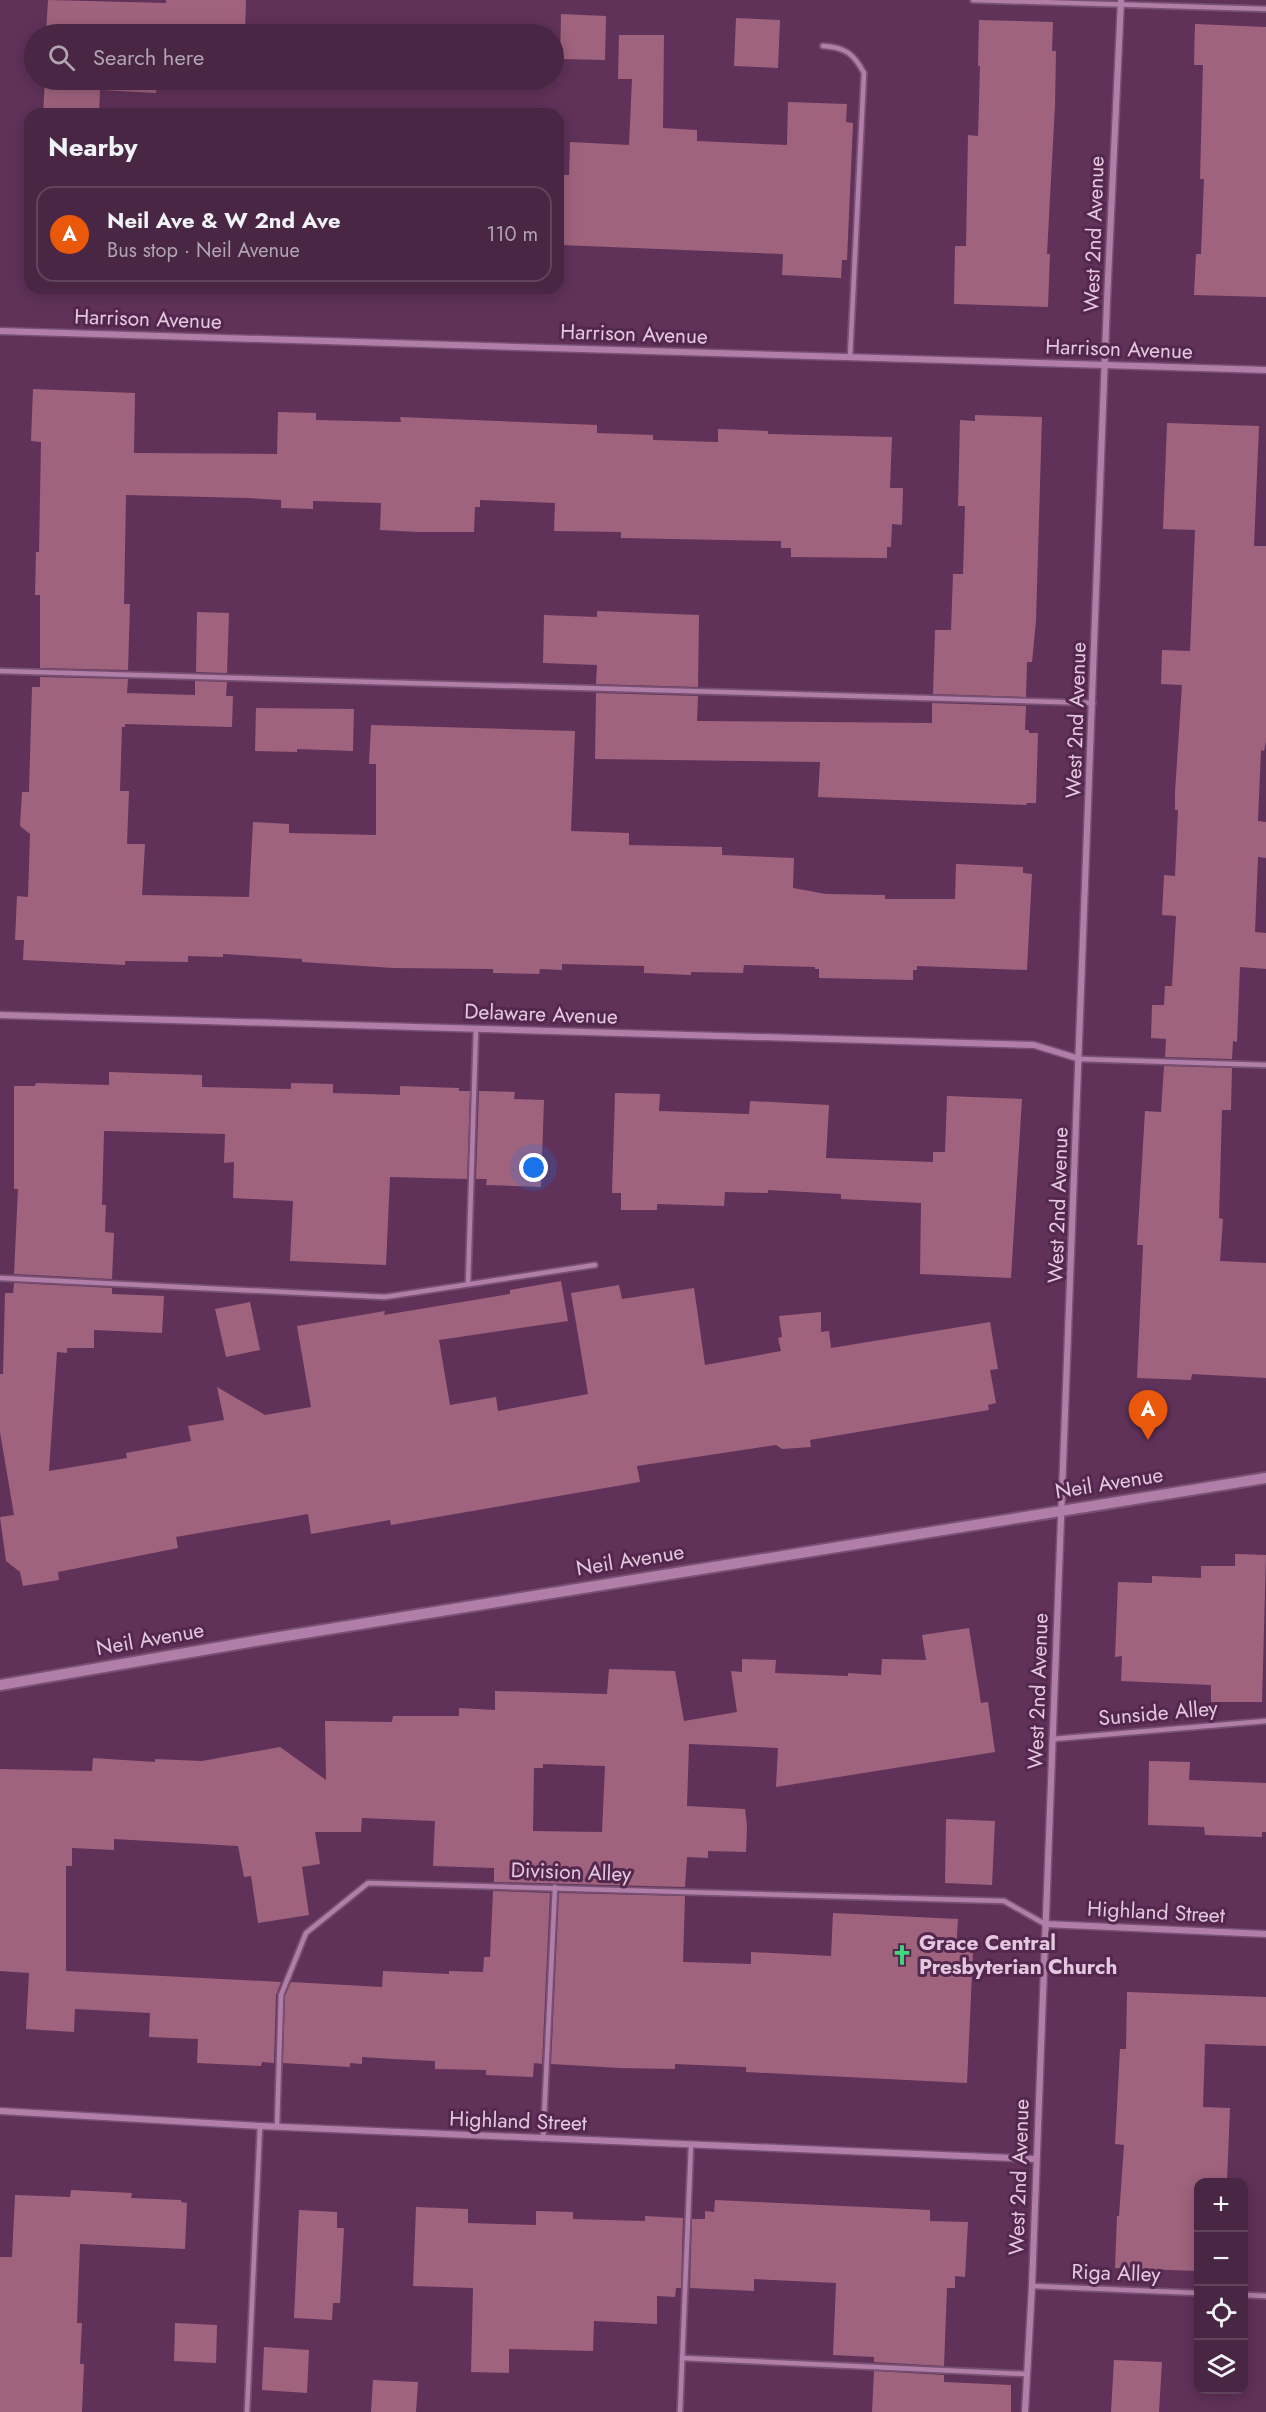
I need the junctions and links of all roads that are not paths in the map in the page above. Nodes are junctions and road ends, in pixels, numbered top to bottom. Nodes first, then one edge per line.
1 (973, 0) edge
2 (1121, 3) edge
3 (1266, 9) edge
4 (823, 46) dead end
5 (0, 331) edge
6 (850, 357) junction
7 (1105, 365) junction
8 (1266, 370) edge
9 (0, 671) edge
10 (1093, 704) junction
11 (0, 1015) edge
12 (476, 1029) junction
13 (1080, 1059) junction
14 (1266, 1065) edge
15 (595, 1265) dead end
16 (0, 1278) edge
17 (468, 1284) junction
18 (1266, 1478) edge
19 (1062, 1510) junction
20 (0, 1685) edge
21 (1266, 1721) edge
22 (1053, 1739) junction
23 (555, 1887) junction
24 (1045, 1924) junction
25 (1266, 1934) edge
26 (0, 2111) edge
27 (260, 2126) junction
28 (277, 2127) junction
29 (543, 2139) junction
30 (691, 2145) junction
31 (1035, 2159) junction
32 (1032, 2286) junction
33 (1194, 2293) edge
34 (1248, 2295) edge
35 (1266, 2296) edge
36 (682, 2358) junction
37 (1026, 2374) junction
38 (247, 2412) edge
39 (680, 2412) edge
40 (1025, 2412) edge

1 - 2 lane
2 - 3 lane
2 - 7 street, West 2nd Avenue
4 - 6 lane
5 - 6 street, Harrison Avenue
6 - 7 street, Harrison Avenue
7 - 8 street, Harrison Avenue
7 - 10 street, West 2nd Avenue
9 - 10 lane
10 - 13 street, West 2nd Avenue
11 - 12 street, Delaware Avenue
12 - 13 street, Delaware Avenue
12 - 17 lane
13 - 14 lane
13 - 19 street, West 2nd Avenue
15 - 17 lane
16 - 17 lane
18 - 19 street, Neil Avenue
19 - 20 street, Neil Avenue
19 - 22 street, West 2nd Avenue
21 - 22 lane, Sunside Alley
22 - 24 street, West 2nd Avenue
23 - 24 lane, Division Alley
23 - 28 lane, Division Alley
23 - 29 lane
24 - 25 street, Highland Street
24 - 31 street, West 2nd Avenue
26 - 27 street, Highland Street
27 - 28 street, Highland Street
27 - 38 lane
28 - 29 street, Highland Street
29 - 30 street, Highland Street
30 - 31 street, Highland Street
30 - 36 lane
31 - 32 street, West 2nd Avenue
32 - 33 lane, Riga Alley
32 - 37 street, West 2nd Avenue
34 - 35 lane
36 - 37 lane
36 - 39 lane
37 - 40 street, West 2nd Avenue

